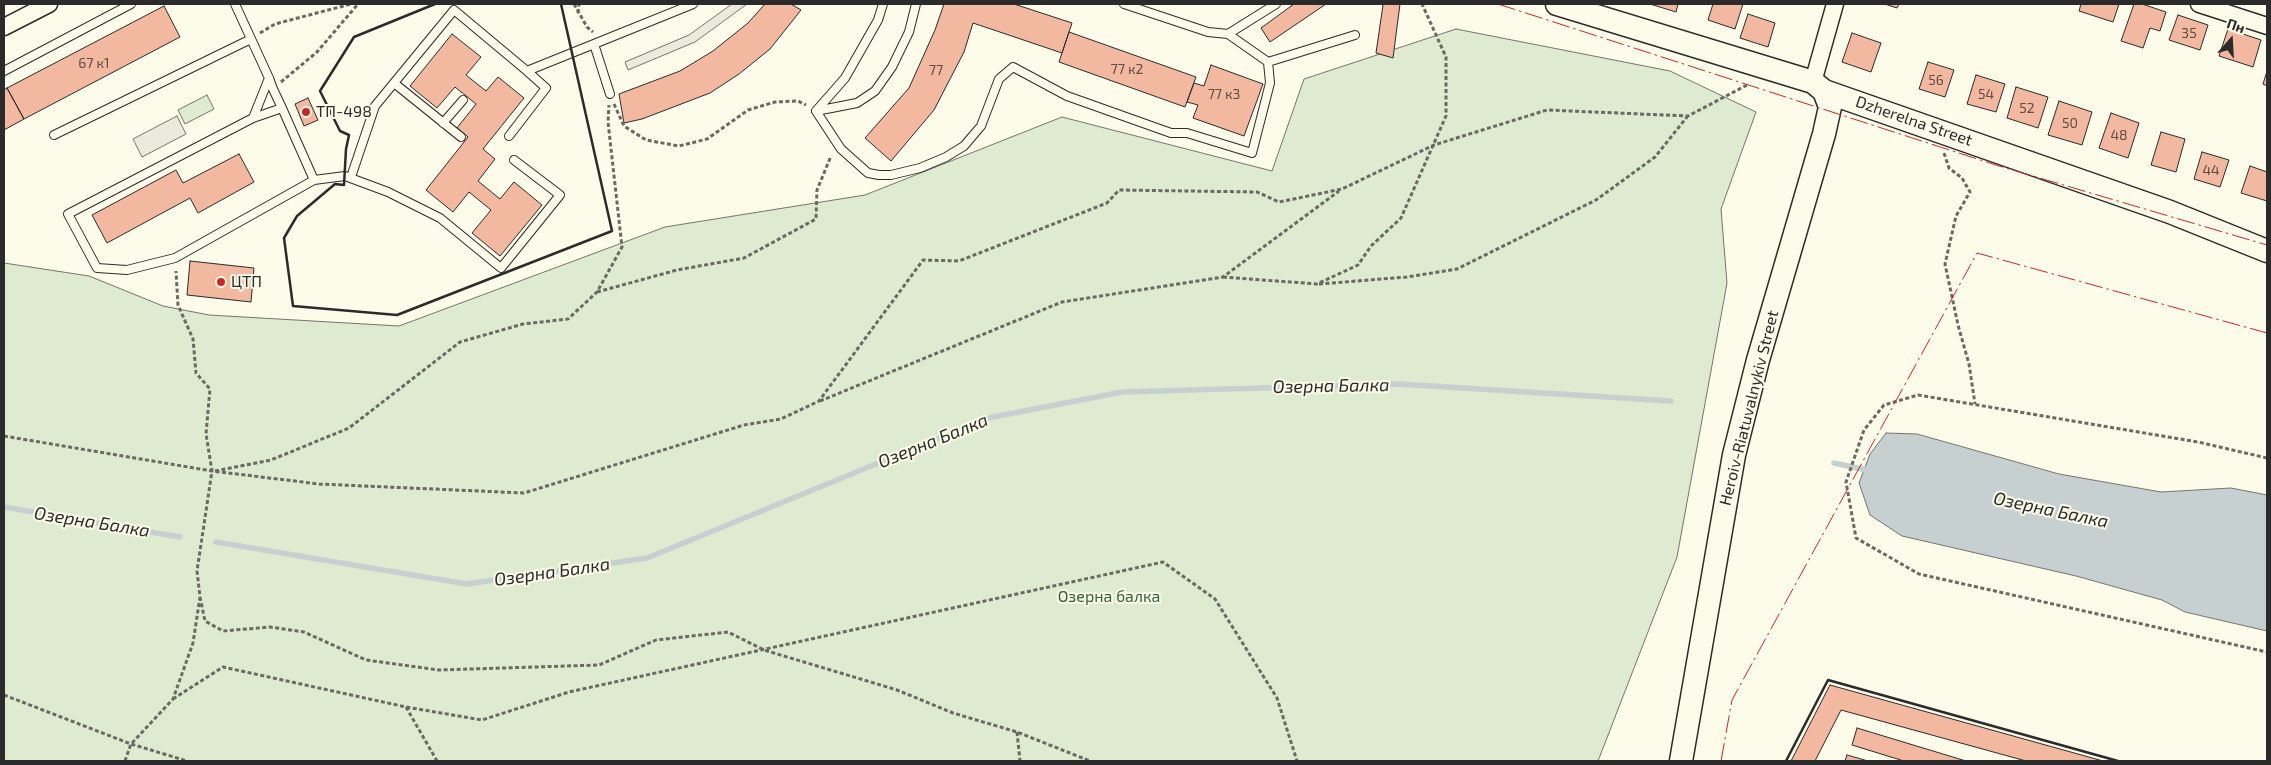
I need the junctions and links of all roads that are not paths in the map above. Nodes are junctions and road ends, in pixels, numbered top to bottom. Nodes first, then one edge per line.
1 (49, 4) edge
2 (131, 4) edge
3 (235, 4) edge
4 (693, 4) edge
5 (883, 4) edge
6 (916, 4) edge
7 (1124, 4) edge
8 (1276, 4) edge
9 (1557, 4) edge
10 (1835, 4) edge
11 (2199, 4) edge
12 (4, 26) edge
13 (2267, 26) edge
14 (1228, 34) junction
15 (1355, 35) dead end
16 (251, 39) junction
17 (594, 44) junction
18 (1268, 62) junction
19 (4, 70) edge
20 (527, 71) junction
21 (269, 78) junction
22 (394, 83) junction
23 (1818, 86) junction
24 (610, 94) road end
25 (463, 100) dead end
26 (282, 108) junction
27 (816, 111) junction
28 (253, 118) junction
29 (443, 123) junction
30 (54, 134) dead end
31 (509, 136) dead end
32 (461, 137) dead end
33 (514, 160) dead end
34 (351, 177) junction
35 (314, 180) junction
36 (2267, 251) edge
37 (1681, 761) edge

1 - 12 street
2 - 19 lane
3 - 16 lane
4 - 17 lane
5 - 27 lane
6 - 27 lane
7 - 14 lane
8 - 14 lane
9 - 23 main road, Dzherelna Street
10 - 23 street
11 - 13 street
14 - 18 lane
15 - 18 lane
16 - 21 lane
16 - 30 lane
17 - 20 lane
17 - 24 lane
18 - 27 lane
20 - 22 lane
20 - 31 lane
21 - 26 lane
21 - 28 lane
22 - 29 lane
22 - 34 lane
23 - 36 main road, Dzherelna Street
23 - 37 main road, Heroiv-Riatuvalnykiv Street
25 - 29 lane
26 - 28 lane
26 - 35 lane
28 - 35 lane
29 - 32 lane
33 - 34 lane
34 - 35 lane

